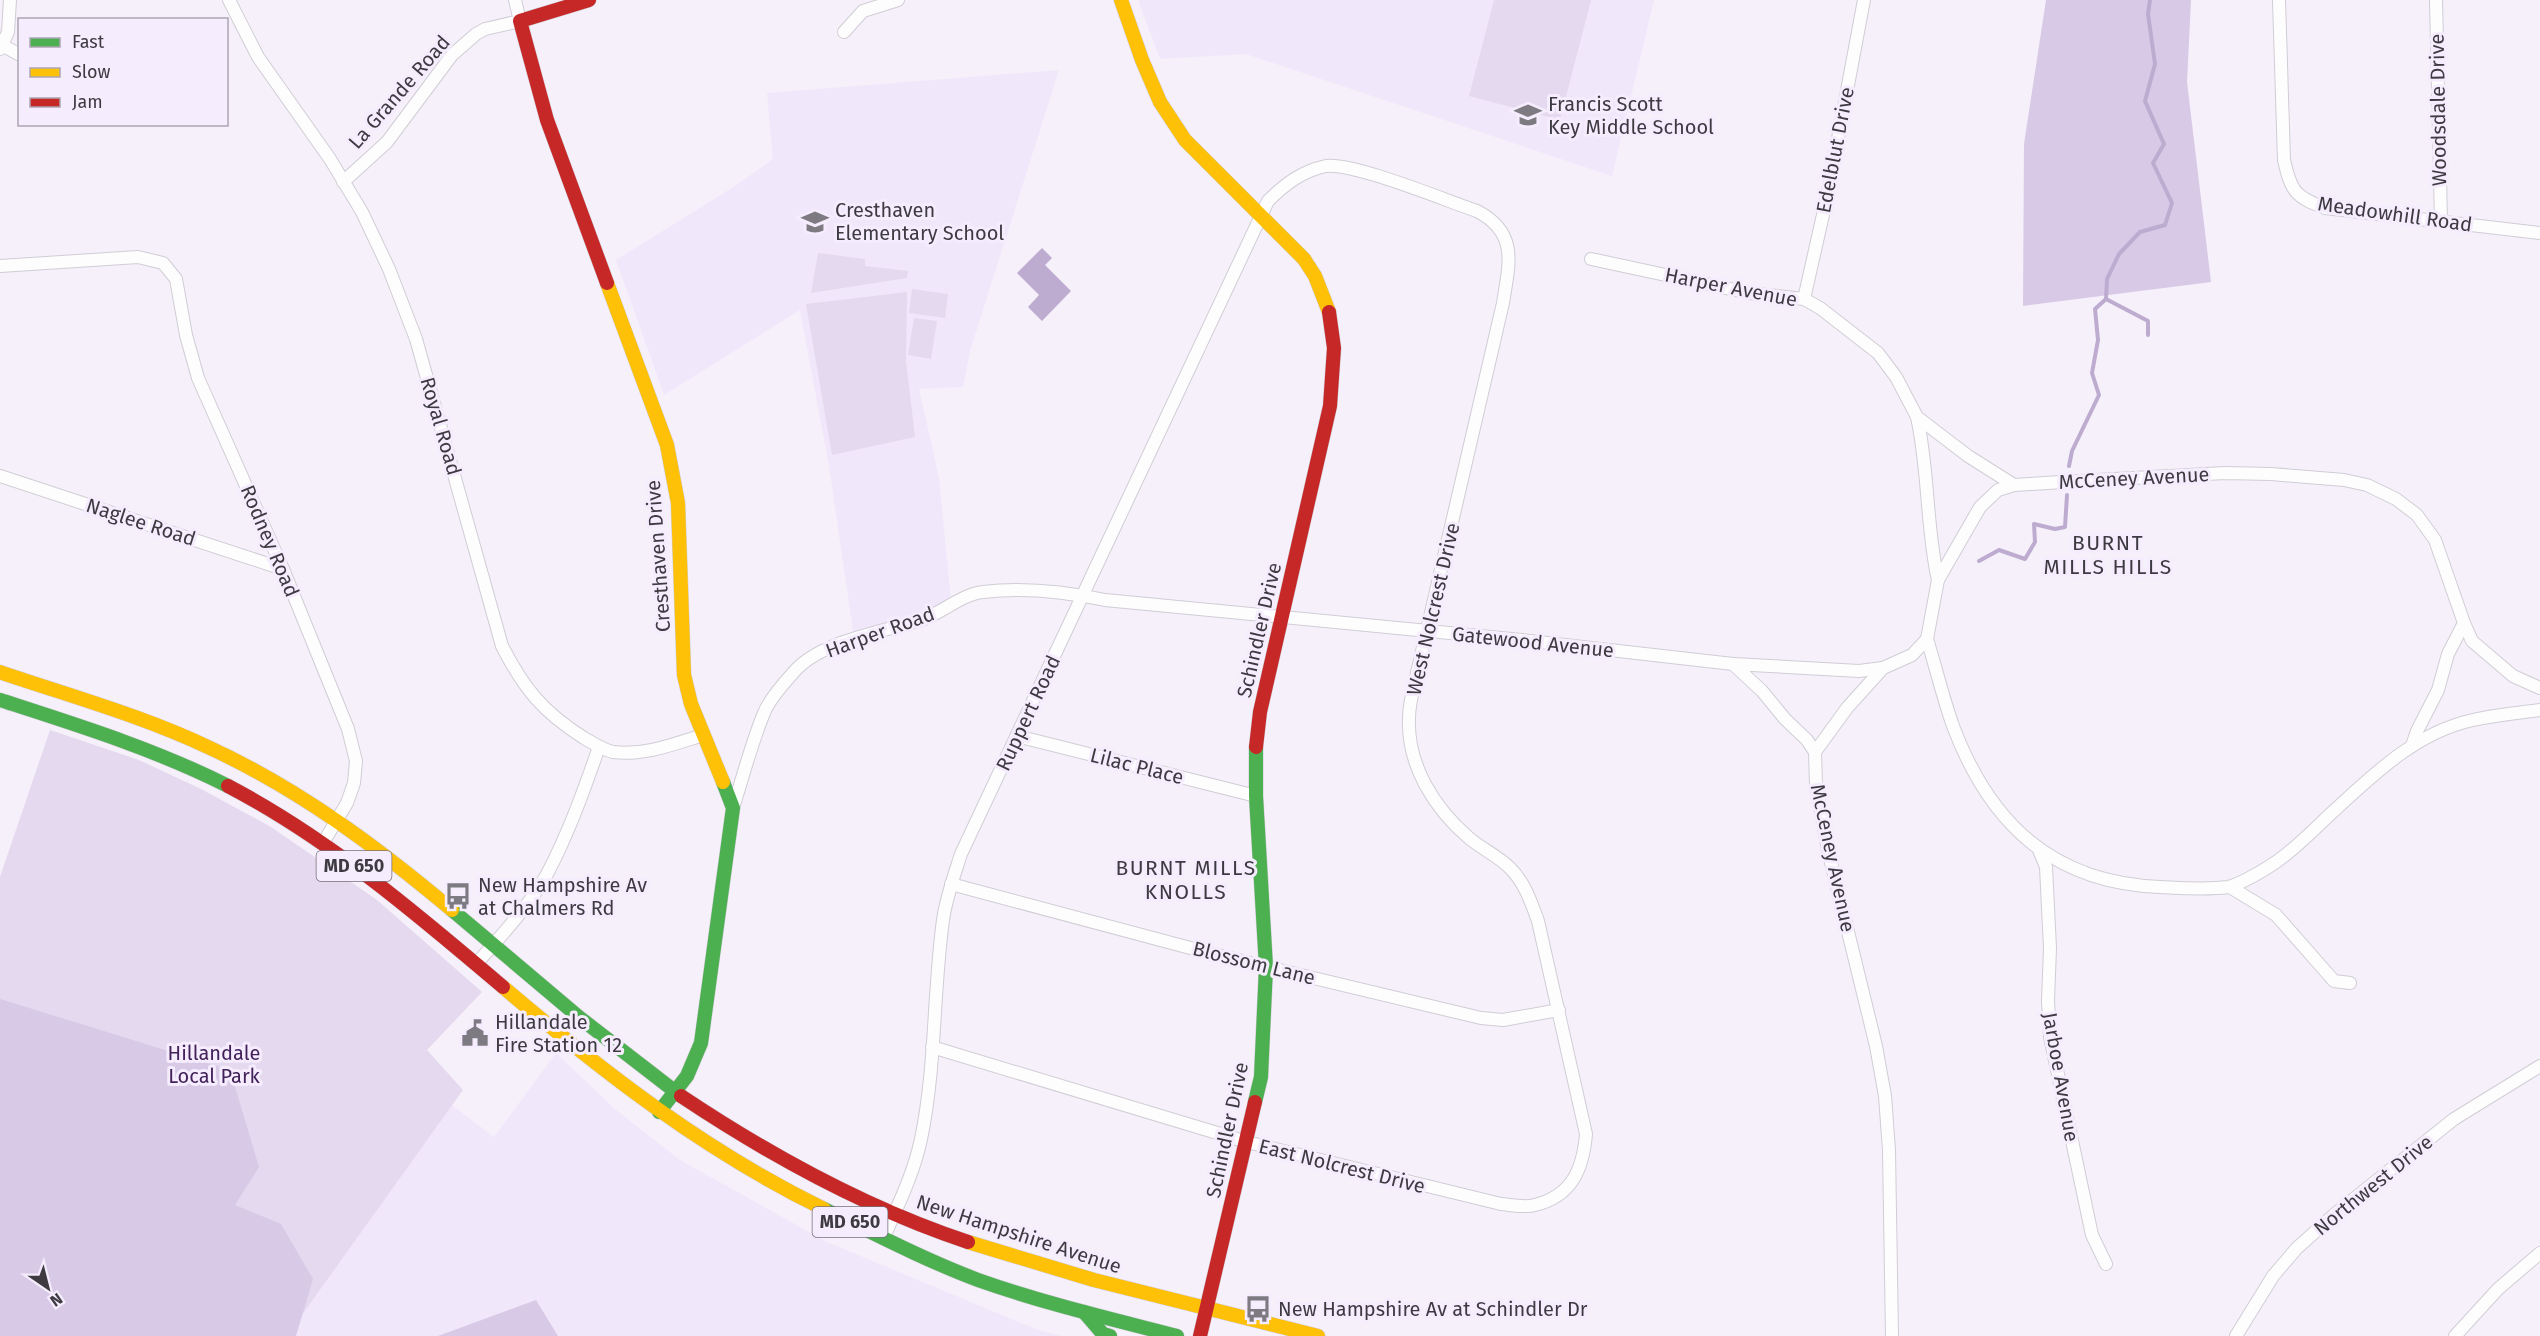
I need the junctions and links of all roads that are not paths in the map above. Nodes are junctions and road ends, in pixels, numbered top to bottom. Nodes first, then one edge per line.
1 (10, 0) edge
2 (229, 0) edge
3 (515, 0) edge
4 (589, 0) edge
5 (898, 0) edge
6 (1121, 0) edge
7 (1864, 0) edge
8 (2279, 0) edge
9 (2436, 0) edge
10 (520, 21) junction
11 (844, 32) dead end
12 (1, 47) edge
13 (18, 54) edge
14 (343, 182) junction
15 (1261, 215) junction
16 (2441, 221) junction
17 (2540, 233) edge
18 (1591, 259) dead end
19 (0, 266) edge
20 (1804, 299) junction
21 (1917, 417) junction
22 (0, 476) edge
23 (2014, 485) junction
24 (283, 569) junction
25 (1938, 580) junction
26 (1083, 596) junction
27 (1281, 616) junction
28 (2464, 624) junction
29 (1428, 631) junction
30 (1927, 639) junction
31 (1733, 664) junction
32 (1883, 668) junction
33 (0, 672) edge
34 (2540, 688) edge
35 (0, 700) edge
36 (2540, 710) edge
37 (704, 735) junction
38 (1017, 736) junction
39 (2412, 746) junction
40 (599, 747) junction
41 (1815, 752) junction
42 (1256, 796) junction
43 (733, 808) junction
44 (337, 821) junction
45 (323, 843) junction
46 (2039, 850) junction
47 (951, 884) junction
48 (2230, 887) junction
49 (494, 945) junction
50 (477, 963) junction
51 (1266, 968) junction
52 (2350, 983) dead end
53 (1558, 1010) junction
54 (932, 1047) junction
55 (2540, 1066) edge
56 (675, 1092) junction
57 (659, 1112) junction
58 (1246, 1142) junction
59 (1548, 1201) joint
60 (894, 1214) junction
61 (884, 1237) junction
62 (2540, 1253) edge
63 (2106, 1264) dead end
64 (1205, 1307) junction
65 (1084, 1312) junction
66 (1110, 1336) edge
67 (1177, 1336) edge
68 (1200, 1336) edge
69 (1318, 1336) edge
70 (1892, 1336) edge
71 (2236, 1336) edge
72 (2455, 1336) edge

1 - 12 street
2 - 14 street, Royal Road
3 - 10 street, Cresthaven Drive
4 - 10 main road, La Grande Road
5 - 11 street
6 - 15 main road, Schindler Drive
7 - 20 street, Edelblut Drive
8 - 16 street, Meadowhill Road
9 - 16 street, Woodsdale Drive
10 - 14 street, La Grande Road
10 - 37 main road, Cresthaven Drive
12 - 13 street
14 - 40 street, Royal Road
15 - 26 street, Ruppert Road
15 - 27 main road, Schindler Drive
15 - 29 street, West Nolcrest Drive
16 - 17 street, Meadowhill Road
18 - 20 street, Harper Avenue
19 - 24 street, Rodney Road
20 - 21 street, Harper Avenue
21 - 23 street, Harper Avenue
21 - 25 street
22 - 24 street, Naglee Road
23 - 25 street, McCeney Avenue
23 - 28 street, McCeney Avenue
24 - 44 street, Rodney Road
25 - 30 street, McCeney Avenue
26 - 27 street, Gatewood Avenue
26 - 38 street, Ruppert Road
26 - 43 street, Harper Road
27 - 29 street, Gatewood Avenue
27 - 42 main road, Schindler Drive
28 - 34 street, McCeney Avenue
28 - 39 street
29 - 31 street, Gatewood Avenue
29 - 53 street, West Nolcrest Drive
30 - 32 street
30 - 46 street
31 - 32 street, Gatewood Avenue
31 - 41 street
32 - 41 street
33 - 44 main road, New Hampshire Avenue / MD 650
35 - 45 main road, MD 650
36 - 39 street
37 - 40 street, Royal Road
37 - 43 main road, Cresthaven Drive
38 - 42 street, Lilac Place
38 - 47 street, Ruppert Road
39 - 48 street
40 - 49 street
41 - 70 street, McCeney Avenue
42 - 51 main road, Schindler Drive
43 - 56 main road, Cresthaven Drive
44 - 45 street, Rodney Road
44 - 49 main road, New Hampshire Avenue / MD 650
45 - 50 main road, MD 650
46 - 48 street
46 - 63 street, Jarboe Avenue
47 - 51 street, Blossom Lane
47 - 54 street, Ruppert Road
48 - 52 street
49 - 50 street
49 - 56 main road, New Hampshire Avenue / MD 650
50 - 57 main road, MD 650
51 - 53 street, Blossom Lane
51 - 58 main road, Schindler Drive
53 - 59 street, West Nolcrest Drive
54 - 58 street, East Nolcrest Drive
54 - 60 street, Ruppert Road
55 - 71 street, Northwest Drive
56 - 57 main road, Cresthaven Drive
56 - 60 main road, New Hampshire Avenue / MD 650
57 - 61 main road, MD 650
58 - 59 street, East Nolcrest Drive
58 - 64 main road, Schindler Drive
60 - 61 street, Ruppert Road
60 - 64 main road, New Hampshire Avenue / MD 650
61 - 65 main road, MD 650
62 - 72 street
64 - 68 main road, Schindler Drive
64 - 69 main road, New Hampshire Avenue / MD 650
65 - 66 main road
65 - 67 main road, MD 650

